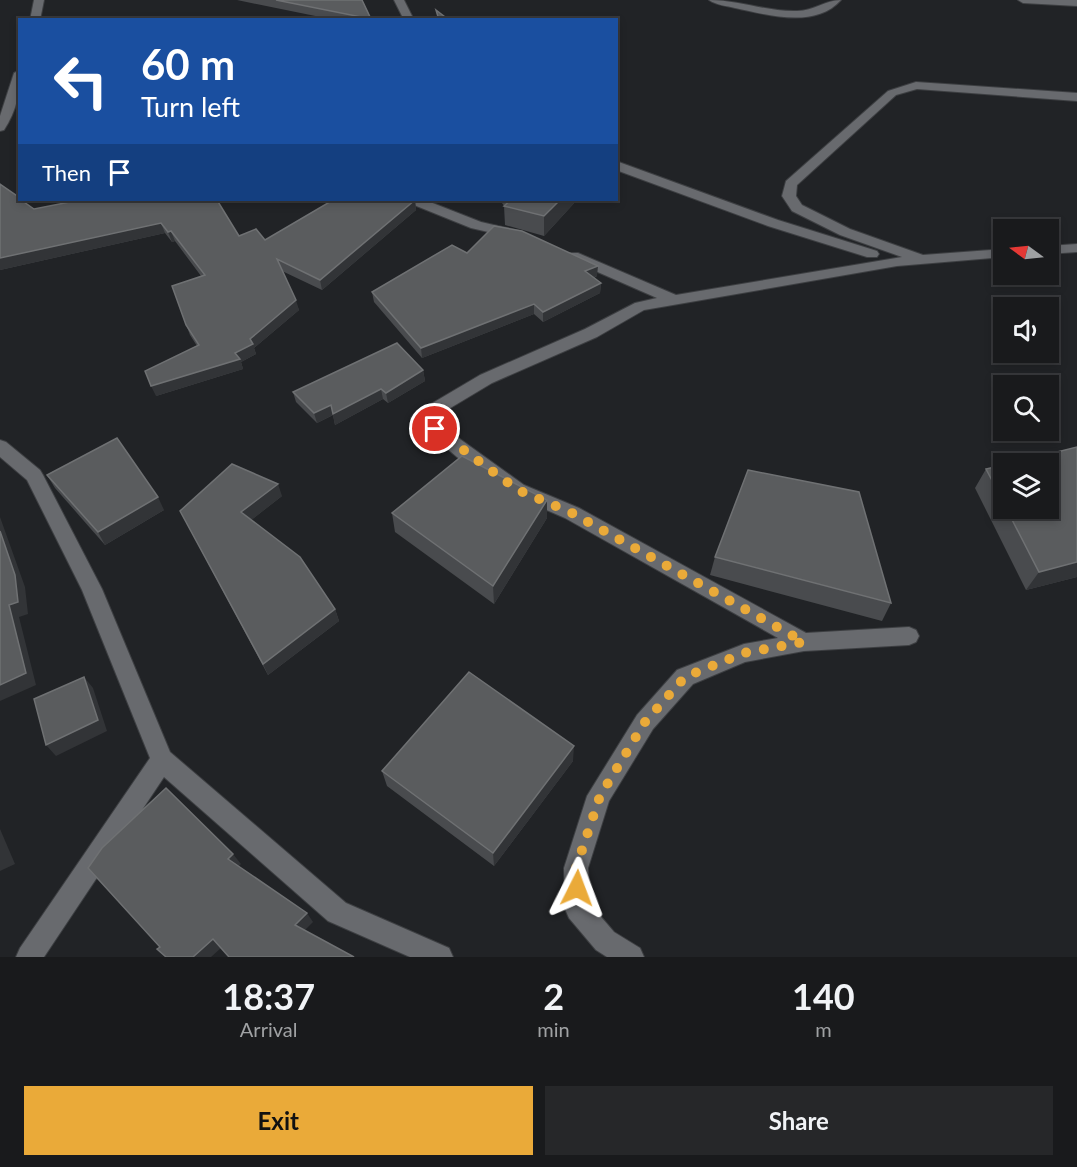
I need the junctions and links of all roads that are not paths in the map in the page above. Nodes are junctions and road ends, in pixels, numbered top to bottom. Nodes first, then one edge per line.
1 (39, 0) edge
2 (399, 0) edge
3 (714, 0) edge
4 (836, 0) edge
5 (1023, 0) edge
6 (1077, 3) edge
7 (35, 18) edge
8 (408, 18) edge
9 (18, 80) edge
10 (1077, 97) edge
11 (0, 127) edge
12 (618, 166) edge
13 (416, 201) edge
14 (527, 236) edge
15 (1077, 248) edge
16 (1059, 249) edge
17 (560, 250) edge
18 (993, 255) edge
19 (924, 260) junction
20 (897, 262) junction
21 (676, 301) junction
22 (0, 447) edge
23 (909, 636) dead end
24 (804, 642) junction
25 (162, 760) junction
26 (29, 957) edge
27 (440, 957) edge
28 (632, 957) edge

1 - 7 street
2 - 8 street
3 - 4 street
5 - 6 street
9 - 11 street
10 - 19 street
12 - 20 street
13 - 14 street
15 - 16 street
17 - 21 street
18 - 19 street
19 - 20 street
20 - 21 street
21 - 24 street
22 - 25 street
23 - 24 street
24 - 28 street
25 - 26 street
25 - 27 street

